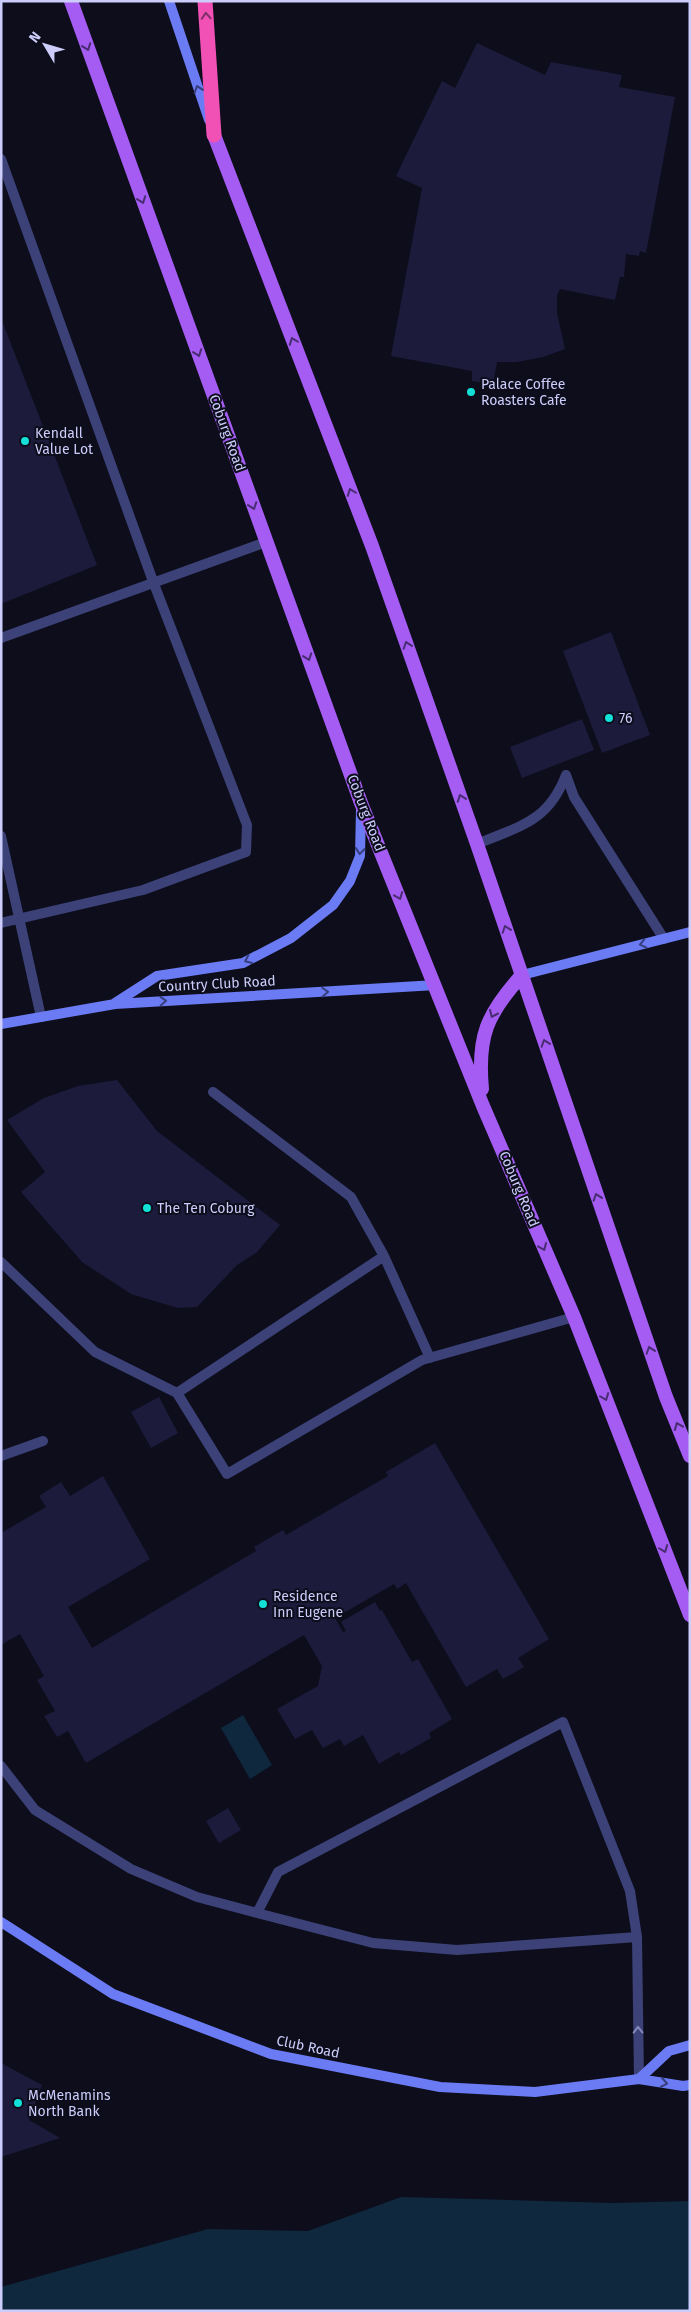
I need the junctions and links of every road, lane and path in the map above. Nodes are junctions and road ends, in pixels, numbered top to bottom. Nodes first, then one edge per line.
1 (71, 1) edge
2 (168, 1) edge
3 (205, 1) edge
4 (214, 135) junction
5 (1, 159) edge
6 (266, 542) junction
7 (154, 584) junction
8 (1, 638) edge
9 (361, 803) junction
10 (1, 836) edge
11 (477, 844) junction
12 (19, 919) junction
13 (1, 922) edge
14 (690, 932) edge
15 (664, 939) junction
16 (522, 975) junction
17 (436, 985) junction
18 (114, 1004) junction
19 (41, 1017) junction
20 (1, 1024) edge
21 (213, 1092) dead end
22 (483, 1106) junction
23 (384, 1256) junction
24 (1, 1262) edge
25 (574, 1318) junction
26 (430, 1358) junction
27 (177, 1393) junction
28 (43, 1441) dead end
29 (1, 1456) edge
30 (690, 1456) edge
31 (690, 1615) edge
32 (1, 1766) edge
33 (257, 1913) junction
34 (1, 1922) edge
35 (637, 1937) junction
36 (690, 2045) edge
37 (639, 2079) junction
38 (690, 2085) edge

1 -> 6 main road, Coburg Road
4 -> 2 main road
4 -> 3 highway
11 -> 4 main road
5 - 7 lane
6 - 7 lane
6 -> 9 main road, Coburg Road
7 - 8 lane
7 - 12 lane
9 -> 17 main road, Coburg Road
9 -> 18 main road
10 - 12 lane
11 - 15 lane
16 -> 11 main road
12 - 13 lane
12 - 19 lane
14 - 15 main road
15 -> 16 main road
16 -> 22 main road
30 -> 16 main road
18 -> 17 main road, Country Club Road
17 - 22 main road, Coburg Road
18 - 19 main road, Country Club Road
19 - 20 main road, Country Club Road
21 - 23 lane
22 -> 25 main road, Coburg Road
23 - 26 lane
23 - 27 lane
24 - 27 lane
25 - 26 lane
25 -> 31 main road, Coburg Road
26 - 27 lane
28 - 29 lane
32 - 33 lane
33 - 35 lane
33 - 35 lane
34 - 37 main road, Club Road
37 -> 35 lane
36 - 37 main road
37 -> 38 main road, Club Road

